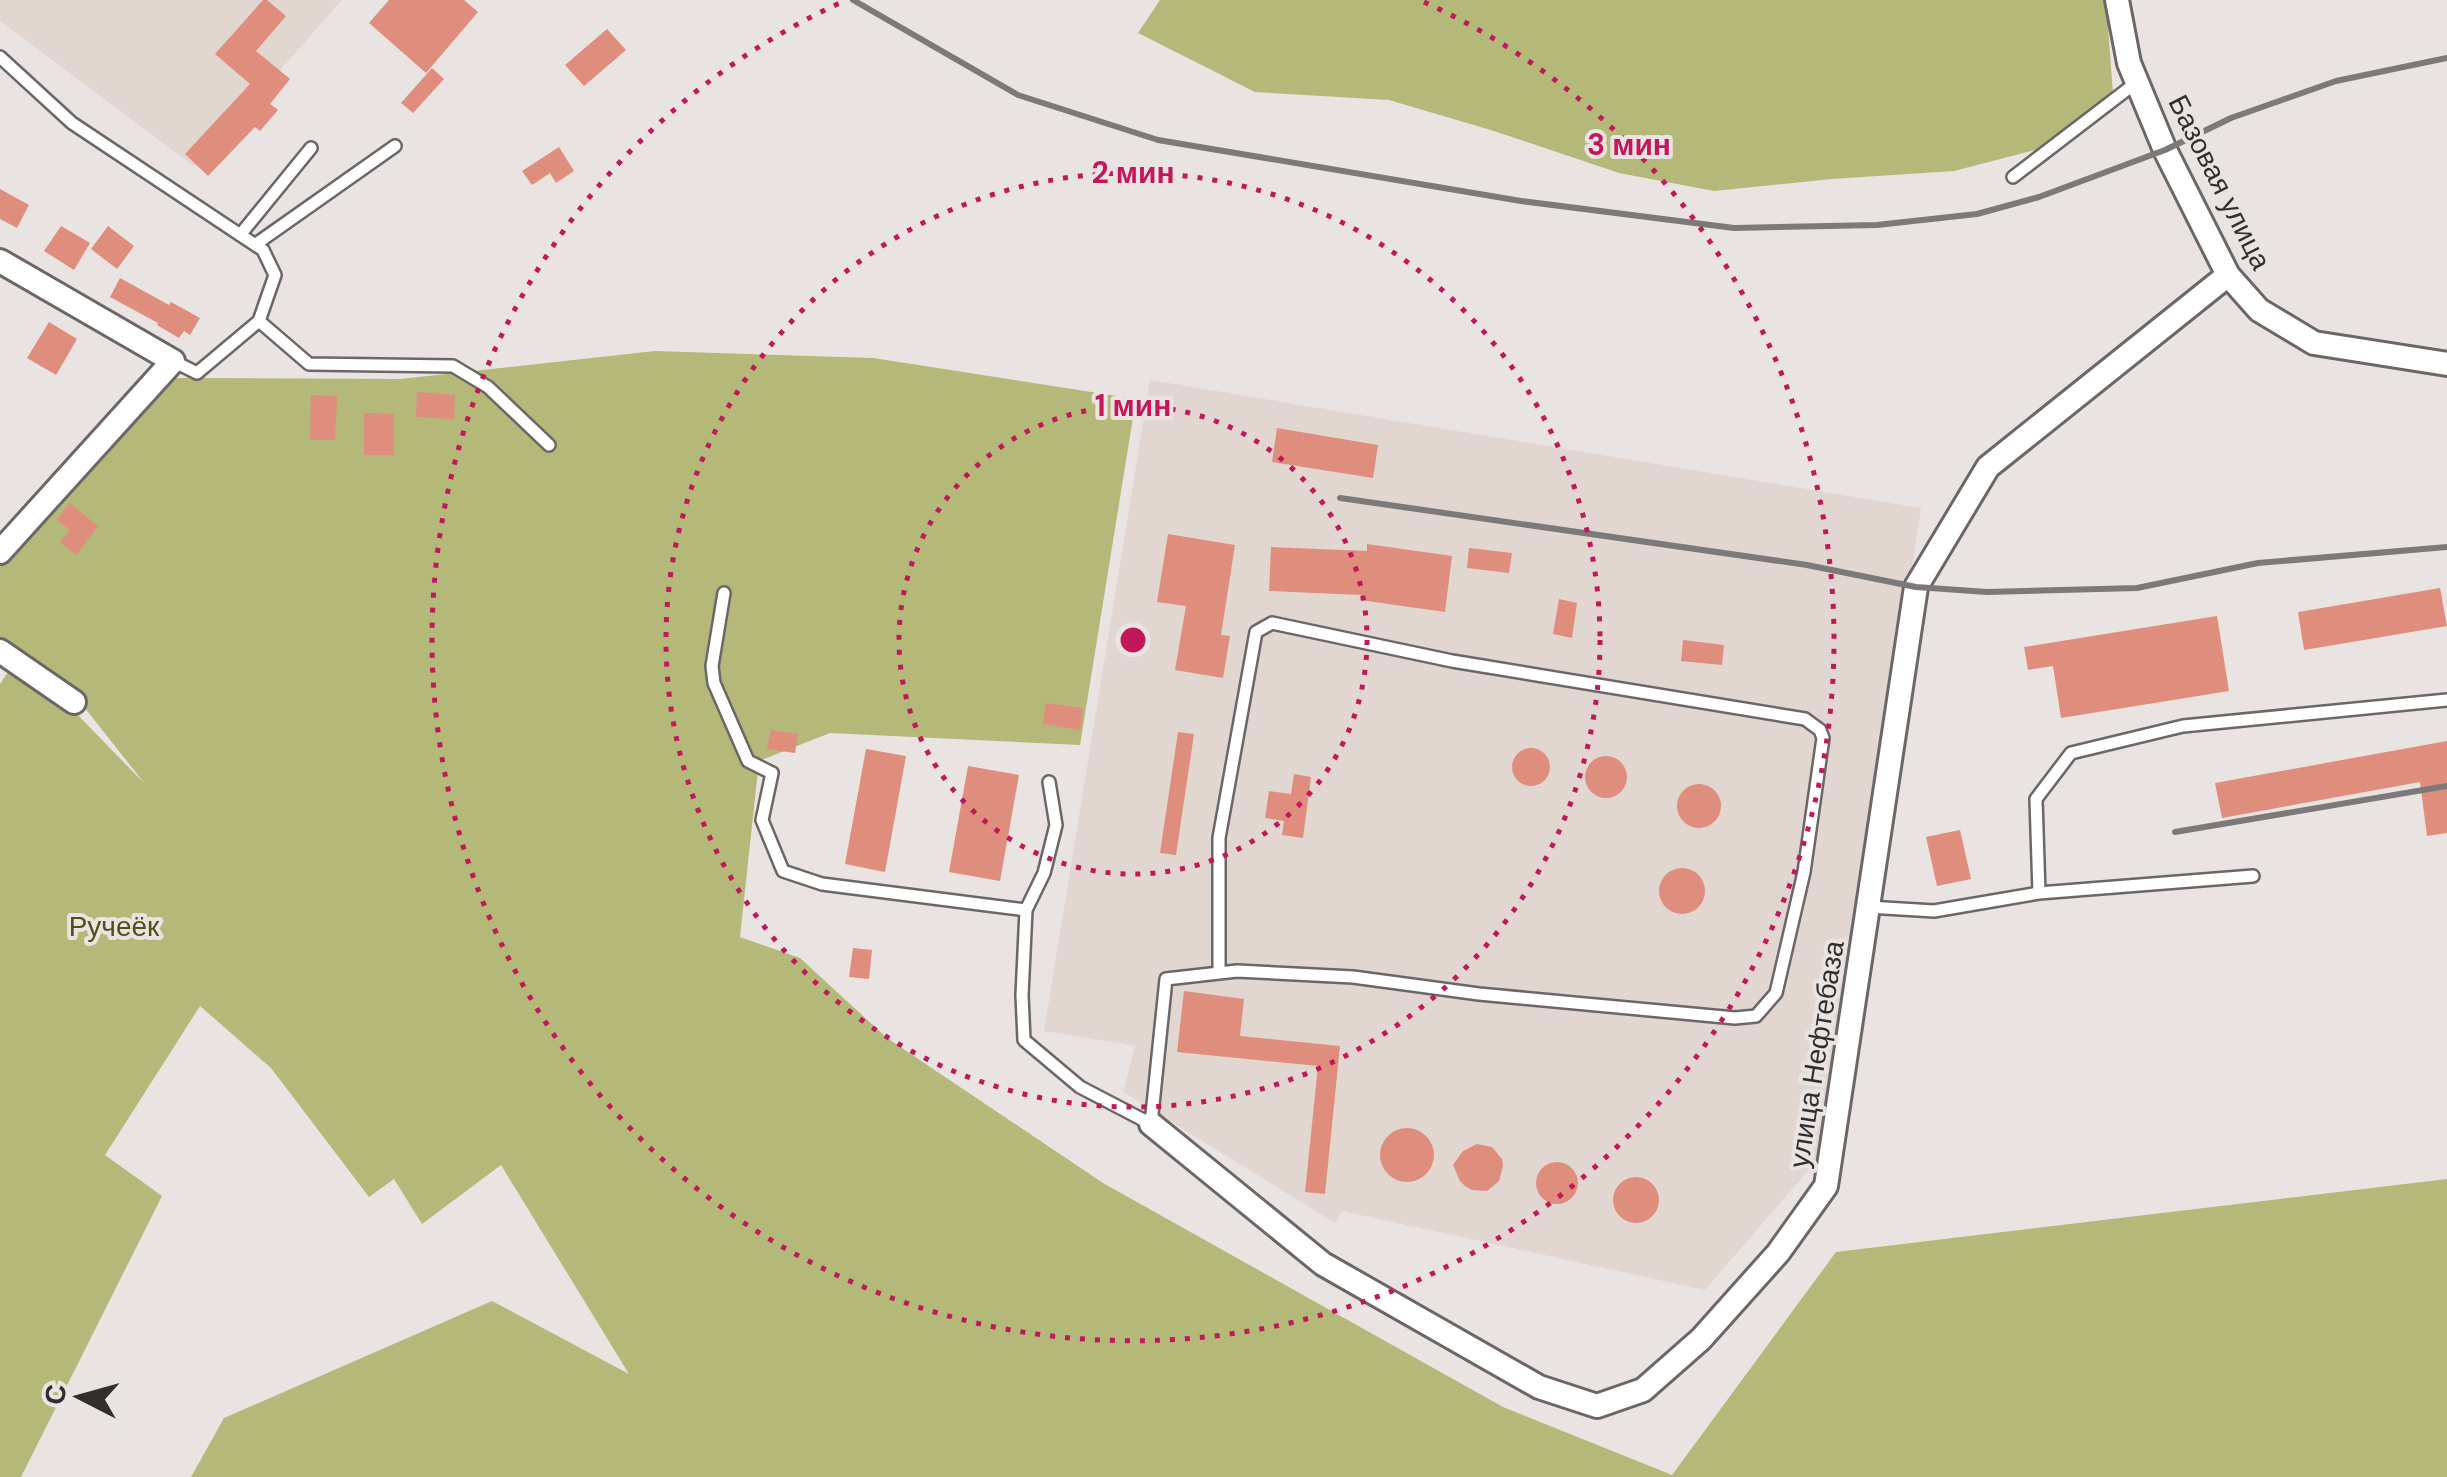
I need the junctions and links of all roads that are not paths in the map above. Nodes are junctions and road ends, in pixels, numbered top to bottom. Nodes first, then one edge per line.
1 (2118, 0) edge
2 (0, 57) edge
3 (2137, 82) junction
4 (396, 146) dead end
5 (311, 148) dead end
6 (2014, 176) dead end
7 (240, 235) junction
8 (256, 244) junction
9 (0, 260) edge
10 (2228, 275) junction
11 (259, 321) junction
12 (173, 360) junction
13 (2447, 364) edge
14 (549, 445) dead end
15 (8, 527) edge
16 (0, 552) edge
17 (724, 593) dead end
18 (0, 651) edge
19 (2447, 700) edge
20 (74, 702) dead end
21 (1049, 782) dead end
22 (2253, 876) dead end
23 (2039, 893) junction
24 (1868, 907) junction
25 (1026, 910) junction
26 (1220, 972) junction
27 (1151, 1124) junction

1 - 3 street, Базовая улица
2 - 7 lane
3 - 6 lane
3 - 10 street, Базовая улица
4 - 8 lane
5 - 7 lane
7 - 8 lane
8 - 11 lane
9 - 12 street
10 - 13 street, Базовая улица
10 - 24 street, улица Нефтебаза
11 - 12 lane
11 - 14 lane
12 - 15 street
15 - 16 street
17 - 25 lane
18 - 20 street
19 - 23 lane
21 - 25 lane
22 - 23 lane
23 - 24 lane
24 - 27 street, улица Нефтебаза
25 - 27 lane
26 - 26 lane
26 - 27 lane

